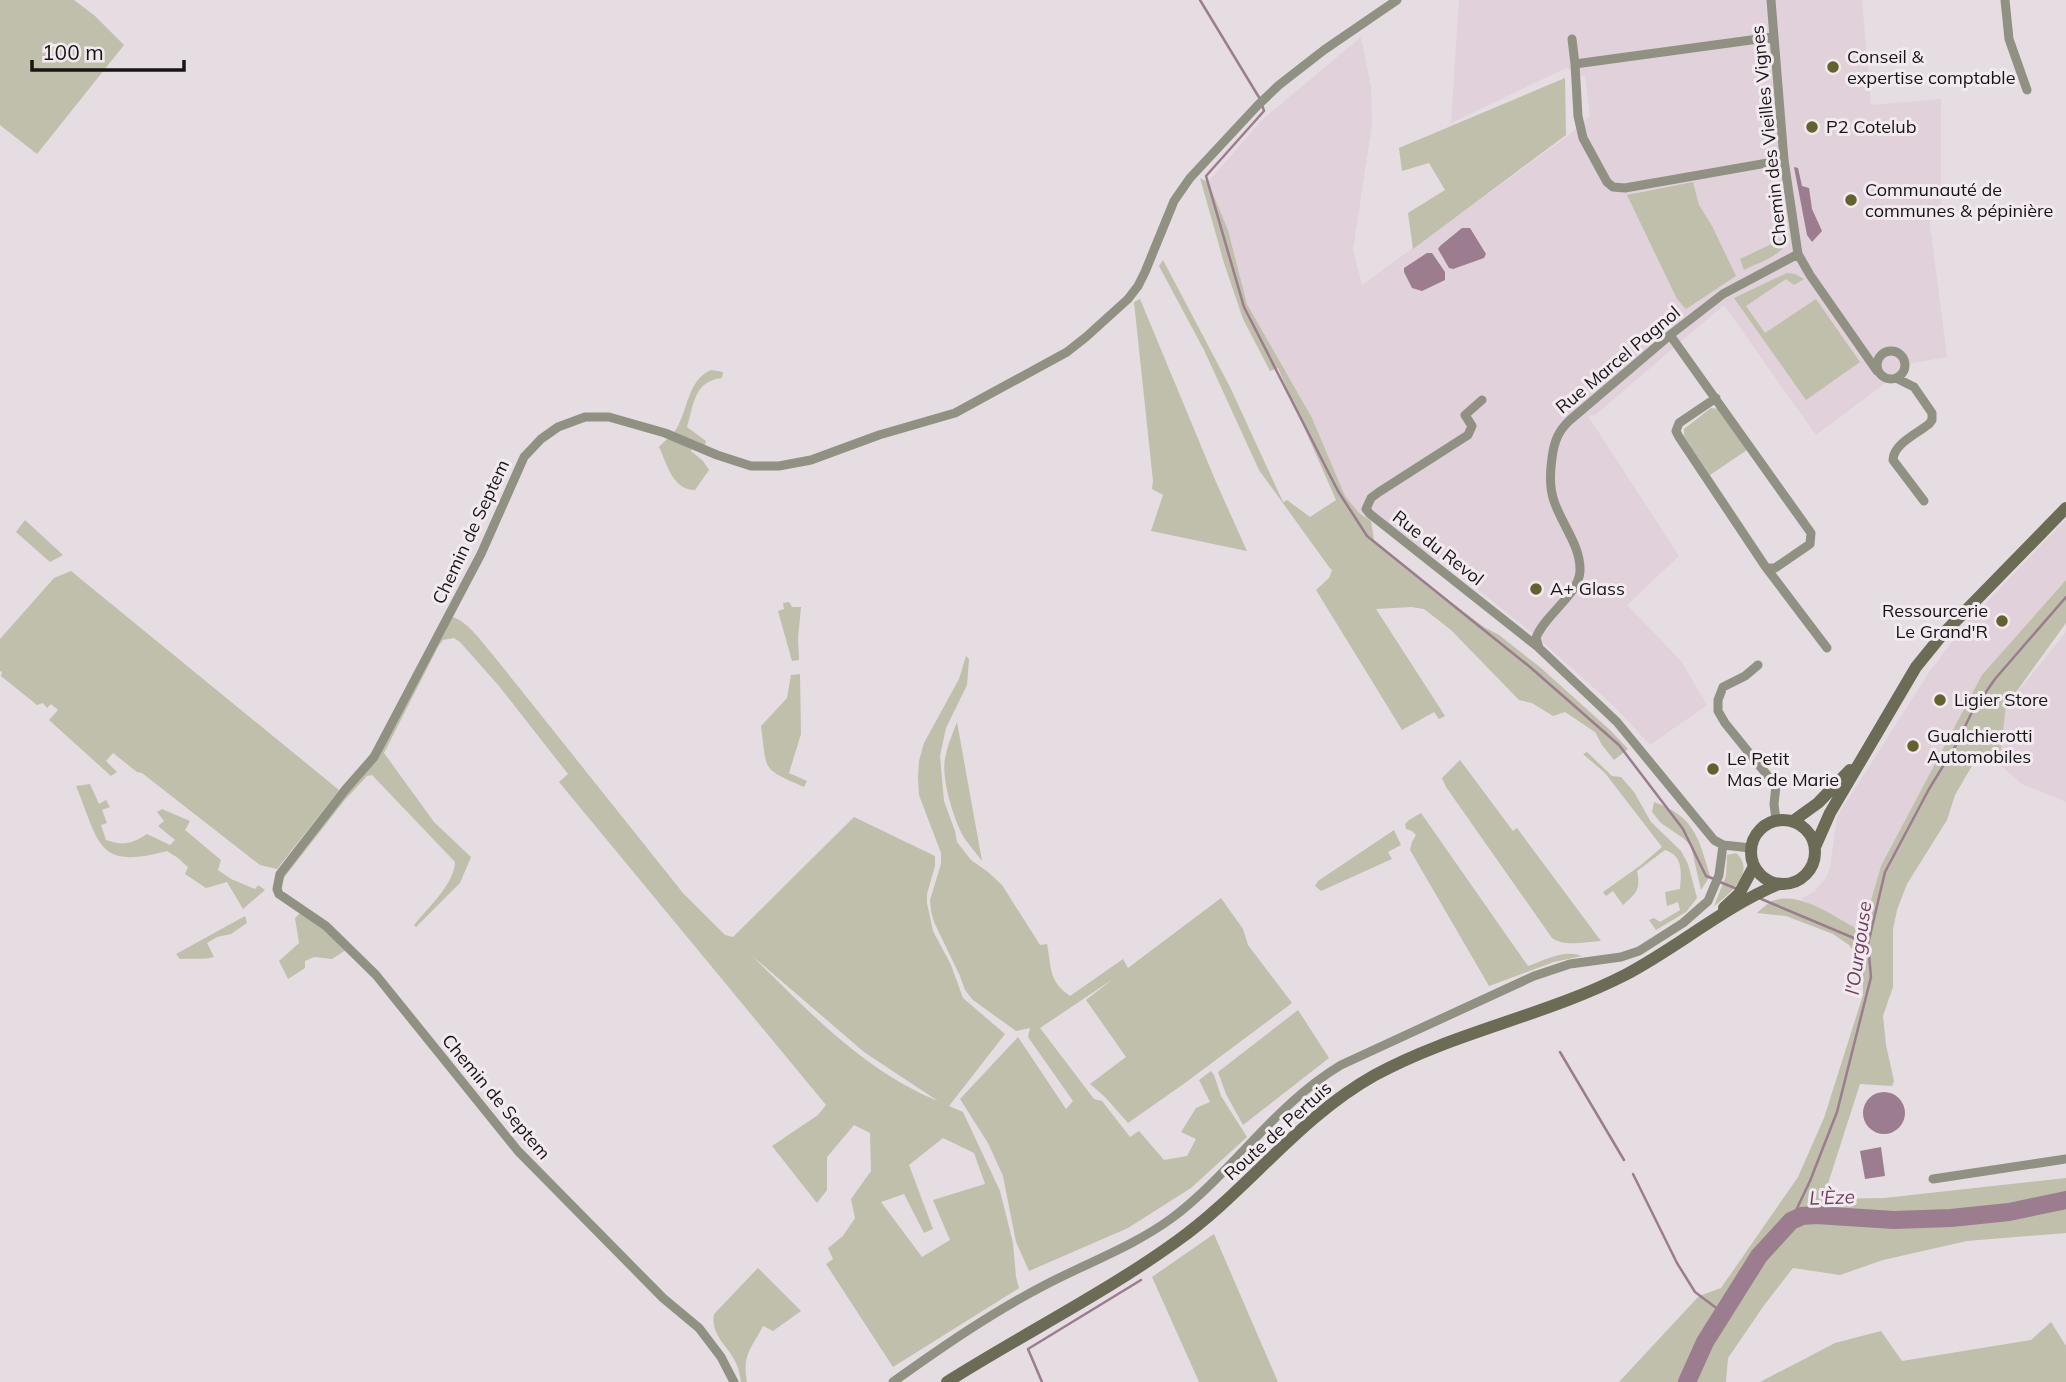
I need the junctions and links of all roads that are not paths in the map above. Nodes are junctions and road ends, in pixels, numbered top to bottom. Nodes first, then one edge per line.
1 (1397, 0) edge
2 (1771, 0) edge
3 (2005, 0) edge
4 (1773, 37) junction
5 (1572, 39) dead end
6 (1575, 64) junction
7 (2027, 90) dead end
8 (1784, 160) junction
9 (1798, 254) junction
10 (1670, 335) junction
11 (1877, 371) junction
12 (1896, 378) junction
13 (1716, 398) junction
14 (1482, 400) dead end
15 (1924, 501) dead end
16 (2066, 508) edge
17 (1767, 568) junction
18 (1539, 648) junction
19 (1827, 648) dead end
20 (1758, 665) dead end
21 (1864, 755) junction
22 (1776, 820) junction
23 (1793, 821) junction
24 (1723, 845) junction
25 (1815, 847) junction
26 (1751, 848) junction
27 (1754, 866) junction
28 (1779, 884) junction
29 (1707, 924) junction
30 (2066, 1160) edge
31 (1933, 1179) dead end
32 (734, 1382) edge
33 (893, 1382) edge
34 (945, 1382) edge

1 - 32 street, Chemin de Septem
2 - 4 street, Chemin des Vieilles Vignes
3 - 7 street
4 - 6 street
4 - 8 street, Chemin des Vieilles Vignes
5 - 6 street
6 - 8 street
8 - 9 street, Chemin des Vieilles Vignes
9 - 10 street, Rue Marcel Pagnol
9 - 11 street, Chemin des Vieilles Vignes
10 - 13 street
10 - 18 street, Rue Marcel Pagnol
11 - 12 street
11 - 12 street
12 - 15 street
13 - 17 street
13 - 17 street
14 - 18 street, Rue du Revol
16 - 21 main road
17 - 19 street
18 - 24 street
20 - 22 street
21 - 23 main road
21 - 25 main road
22 - 23 main road
22 - 26 main road
23 - 25 main road
24 - 26 street
24 - 33 street
25 - 28 main road
26 - 27 main road
27 - 28 main road
27 - 29 main road, Route de Pertuis
28 - 29 main road, Route de Pertuis
29 - 34 main road, Route de Pertuis
30 - 31 street

